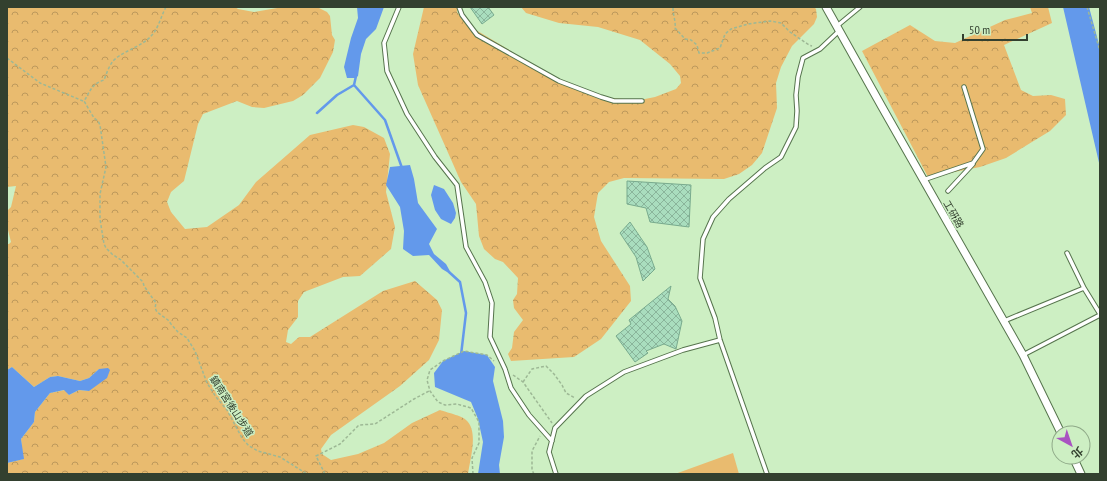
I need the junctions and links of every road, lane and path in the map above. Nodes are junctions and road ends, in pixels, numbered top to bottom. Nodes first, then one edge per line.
1 (166, 7) edge
2 (399, 7) edge
3 (459, 7) edge
4 (826, 7) edge
5 (860, 7) edge
6 (1088, 7) edge
7 (673, 8) dead end
8 (838, 28) junction
9 (820, 49) junction
10 (1100, 51) edge
11 (7, 58) edge
12 (964, 87) dead end
13 (84, 101) junction
14 (642, 101) dead end
15 (973, 163) junction
16 (923, 180) junction
17 (948, 191) dead end
18 (1067, 253) dead end
19 (1084, 288) junction
20 (1100, 314) edge
21 (1004, 322) junction
22 (720, 340) junction
23 (1023, 355) junction
24 (505, 369) junction
25 (523, 382) junction
26 (430, 391) junction
27 (581, 401) junction
28 (1057, 425) edge
29 (555, 428) junction
30 (543, 431) junction
31 (552, 441) junction
32 (307, 474) edge
33 (325, 474) edge
34 (473, 474) edge
35 (534, 474) edge
36 (556, 474) edge
37 (767, 474) edge

1 - 13 path
2 - 24 lane
3 - 14 lane
4 - 8 street, 工研路
5 - 8 lane
6 - 10 path
7 - 9 path
8 - 9 lane
8 - 16 street, 工研路
9 - 22 lane
11 - 13 path
12 - 15 lane
13 - 32 path, 鎮南宮後山步道
15 - 16 lane
15 - 17 lane
16 - 21 street, 工研路
18 - 19 lane
19 - 20 lane
19 - 21 lane
20 - 23 lane
21 - 23 street, 工研路
22 - 27 lane
22 - 37 lane
23 - 28 street, 工研路
24 - 25 path
24 - 26 path
24 - 30 lane
25 - 27 path
25 - 29 path
26 - 33 path
26 - 34 path
27 - 29 lane
29 - 31 lane
30 - 31 lane
30 - 35 path
31 - 36 lane

